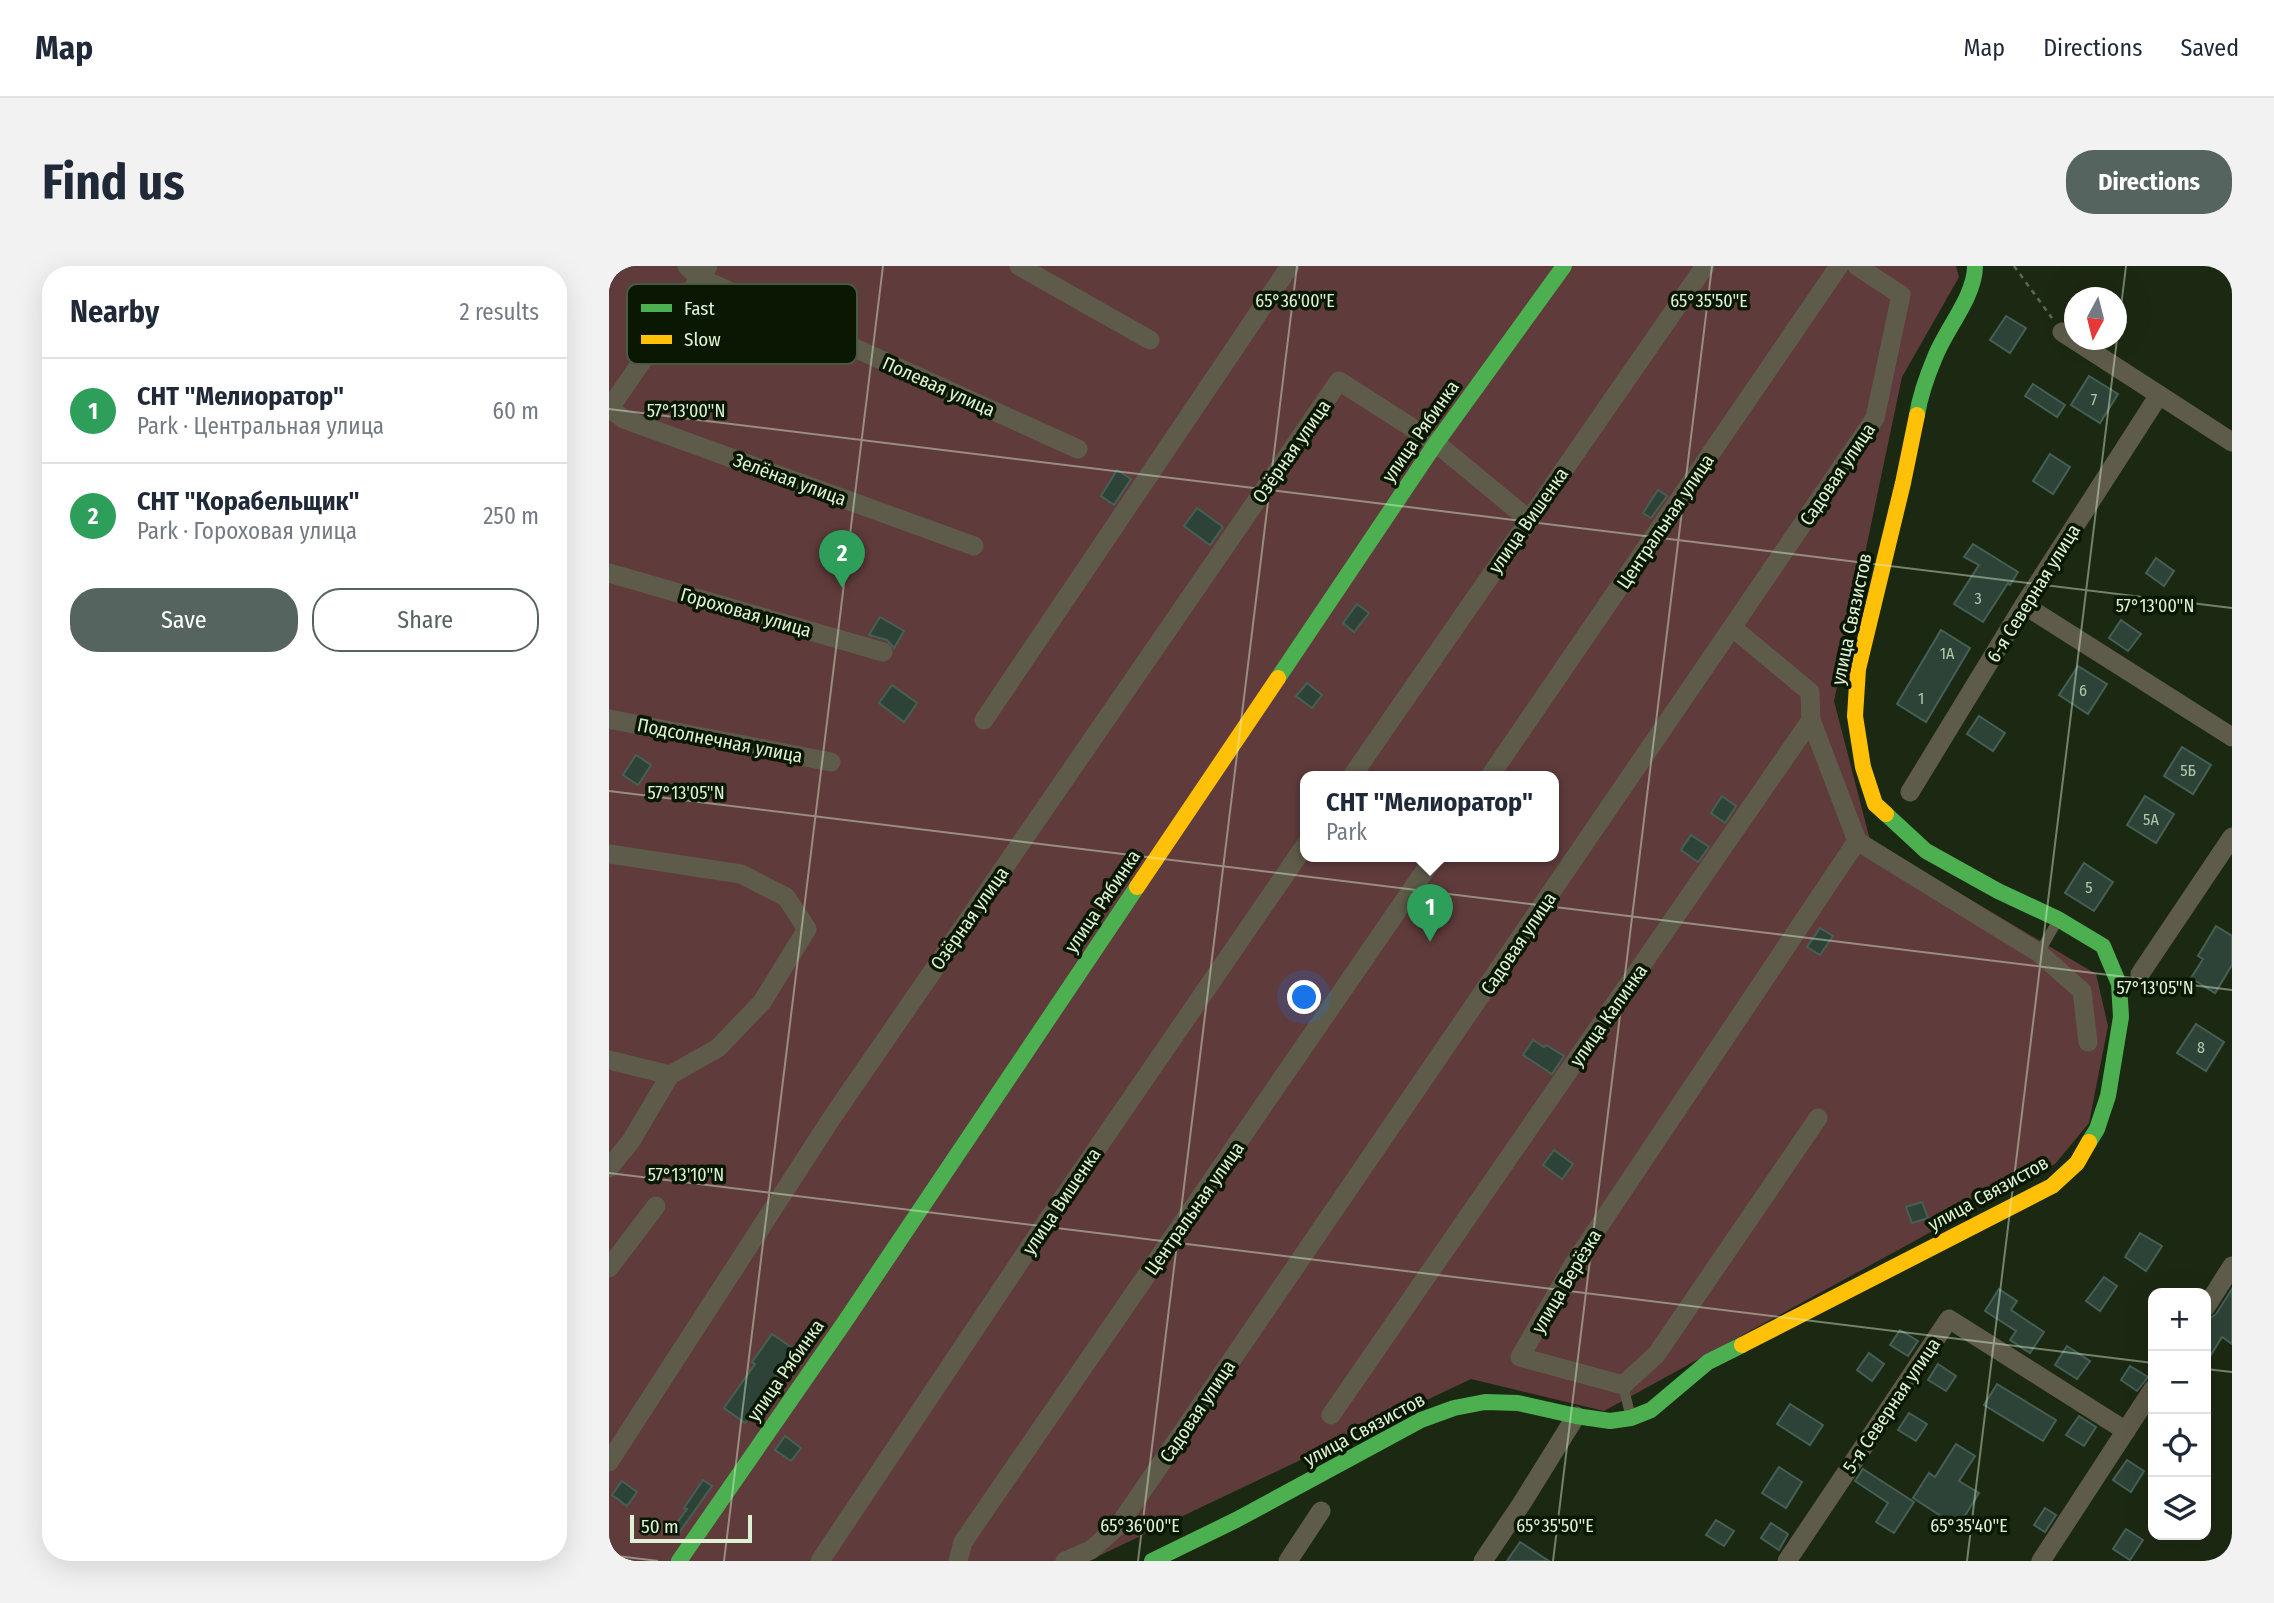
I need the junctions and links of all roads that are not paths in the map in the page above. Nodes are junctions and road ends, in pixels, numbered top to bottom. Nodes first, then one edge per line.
1 (1019, 266) edge
2 (1290, 266) edge
3 (1564, 266) edge
4 (1705, 266) edge
5 (1839, 266) edge
6 (1857, 266) edge
7 (1975, 266) edge
8 (698, 270) edge
9 (728, 284) edge
10 (2062, 332) road end
11 (1150, 340) dead end
12 (857, 345) edge
13 (637, 364) edge
14 (2158, 395) junction
15 (609, 408) edge
16 (2232, 442) edge
17 (1436, 443) junction
18 (1078, 449) dead end
19 (1528, 519) junction
20 (974, 546) dead end
21 (609, 573) edge
22 (2024, 605) junction
23 (1733, 628) junction
24 (883, 652) dead end
25 (609, 719) edge
26 (984, 720) dead end
27 (1811, 720) junction
28 (2232, 737) edge
29 (831, 762) dead end
30 (1355, 771) edge
31 (1493, 771) edge
32 (1910, 792) dead end
33 (2232, 837) edge
34 (1857, 841) junction
35 (1300, 853) edge
36 (609, 854) edge
37 (1431, 862) edge
38 (2058, 919) junction
39 (2039, 953) junction
40 (2140, 974) dead end
41 (2088, 1042) dead end
42 (609, 1060) edge
43 (670, 1074) junction
44 (1818, 1118) dead end
45 (609, 1168) edge
46 (656, 1206) dead end
47 (2232, 1266) edge
48 (609, 1268) edge
49 (2211, 1299) edge
50 (1623, 1385) junction
51 (2148, 1397) edge
52 (1331, 1415) dead end
53 (1576, 1416) junction
54 (1631, 1418) junction
55 (2126, 1431) junction
56 (609, 1462) edge
57 (1321, 1511) dead end
58 (679, 1561) edge
59 (820, 1561) edge
60 (958, 1561) edge
61 (1065, 1561) edge
62 (1152, 1561) edge
63 (1287, 1561) edge
64 (1483, 1561) edge
65 (1787, 1561) edge
66 (2041, 1561) edge

1 - 11 street
2 - 26 street
3 - 17 street, улица Рябинка
4 - 19 street, улица Вишенка
5 - 31 street, Центральная улица
6 - 23 street, Садовая улица
7 - 38 street, улица Связистов
8 - 9 street, Полевая улица
10 - 14 street
12 - 18 street, Полевая улица
13 - 15 street
14 - 16 street
14 - 22 street, 6-я Северная улица
15 - 20 street, Зелёная улица
17 - 19 street
17 - 56 street, Озёрная улица
17 - 58 street, улица Рябинка
19 - 30 street, улица Вишенка
21 - 24 street, Гороховая улица
22 - 28 street
22 - 32 street, 6-я Северная улица
23 - 27 street
23 - 61 street, Садовая улица
25 - 29 street, Подсолнечная улица
27 - 34 street
27 - 52 street, улица Калинка
33 - 40 street
34 - 39 street
34 - 50 street, улица Берёзка
35 - 59 street, улица Вишенка
36 - 43 street
37 - 60 street, Центральная улица
38 - 39 lane
38 - 54 street, улица Связистов
39 - 41 street
42 - 43 street
43 - 45 street
44 - 50 street
46 - 48 street
47 - 49 street
50 - 54 lane
51 - 55 street
53 - 54 street, улица Связистов
53 - 62 street, улица Связистов
53 - 64 street
55 - 65 street, 5-я Северная улица
55 - 66 street
57 - 63 street

